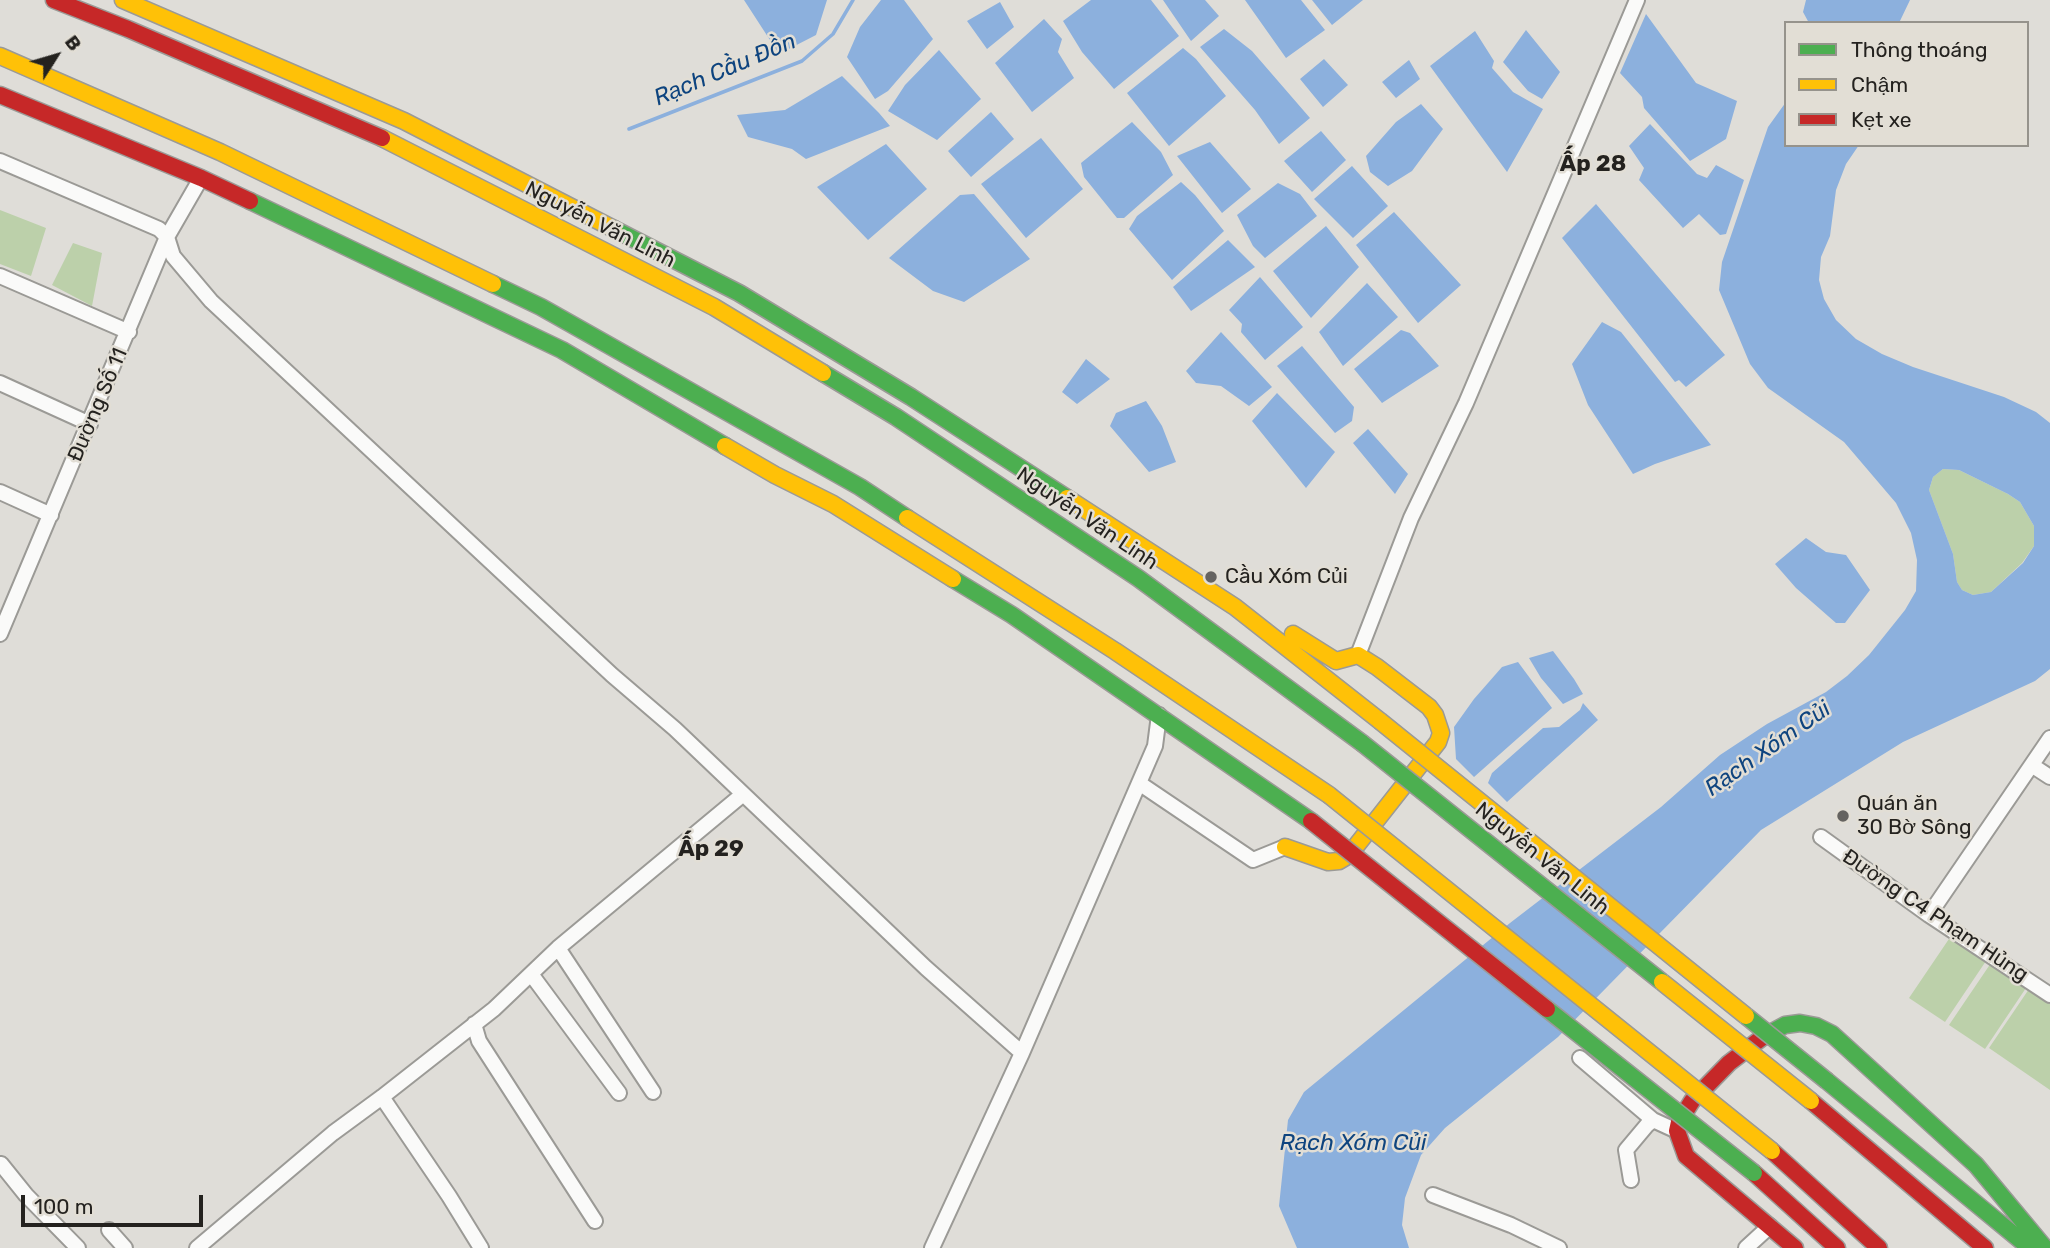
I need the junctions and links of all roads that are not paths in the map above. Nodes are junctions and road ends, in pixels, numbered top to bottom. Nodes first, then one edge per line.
1 (54, 0) edge
2 (123, 0) edge
3 (1637, 0) edge
4 (0, 57) edge
5 (0, 95) edge
6 (0, 161) edge
7 (201, 178) junction
8 (167, 237) junction
9 (0, 276) edge
10 (129, 332) junction
11 (0, 383) edge
12 (90, 424) junction
13 (0, 492) edge
14 (51, 515) junction
15 (1235, 607) junction
16 (0, 634) edge
17 (1358, 655) junction
18 (1159, 715) junction
19 (1186, 734) junction
20 (2050, 738) edge
21 (1155, 746) junction
22 (2033, 766) junction
23 (2050, 777) edge
24 (1139, 783) junction
25 (742, 795) junction
26 (1821, 837) dead end
27 (1284, 847) joint
28 (1929, 915) junction
29 (558, 948) junction
30 (531, 974) junction
31 (2050, 995) edge
32 (474, 1024) junction
33 (1023, 1053) junction
34 (1580, 1059) dead end
35 (653, 1091) dead end
36 (619, 1093) dead end
37 (382, 1097) junction
38 (1653, 1120) junction
39 (1677, 1131) junction
40 (1, 1164) edge
41 (1631, 1180) dead end
42 (1433, 1195) dead end
43 (596, 1221) dead end
44 (1769, 1226) junction
45 (109, 1230) dead end
46 (78, 1248) edge
47 (125, 1248) edge
48 (197, 1248) edge
49 (481, 1248) edge
50 (932, 1248) edge
51 (1559, 1248) edge
52 (1745, 1248) edge
53 (1795, 1248) edge
54 (1838, 1248) edge
55 (1880, 1248) edge
56 (1985, 1248) edge
57 (2030, 1248) edge
58 (2045, 1248) edge

1 - 56 main road, Nguyễn Văn Linh, bridge
2 - 15 main road, Nguyễn Văn Linh
3 - 17 street
4 - 55 main road, bridge
5 - 7 main road
6 - 8 street
7 - 8 street, Đường Số 11
7 - 18 main road
8 - 10 street, Đường Số 11
8 - 25 street
9 - 10 street
10 - 12 street, Đường Số 11
11 - 12 street
12 - 14 street, Đường Số 11
13 - 14 street
14 - 16 street, Đường Số 11
15 - 17 main road
15 - 57 main road, Nguyễn Văn Linh, bridge
17 - 27 main road
18 - 19 main road
18 - 21 street
19 - 21 street
19 - 54 main road, bridge
20 - 22 street
21 - 24 street
22 - 23 street
22 - 28 street
24 - 27 street
24 - 33 street
25 - 29 street
25 - 33 street
26 - 28 street, Đường C4 Phạm Hủng
28 - 31 street, Đường C4 Phạm Hủng
29 - 30 street
29 - 35 street
30 - 32 street
30 - 36 street
32 - 37 street
32 - 43 street
33 - 50 street
34 - 38 street
37 - 48 street
37 - 49 street
38 - 39 street
38 - 41 street
39 - 44 main road
39 - 58 main road
40 - 46 street
42 - 51 street
44 - 52 street
44 - 53 main road
45 - 47 street

